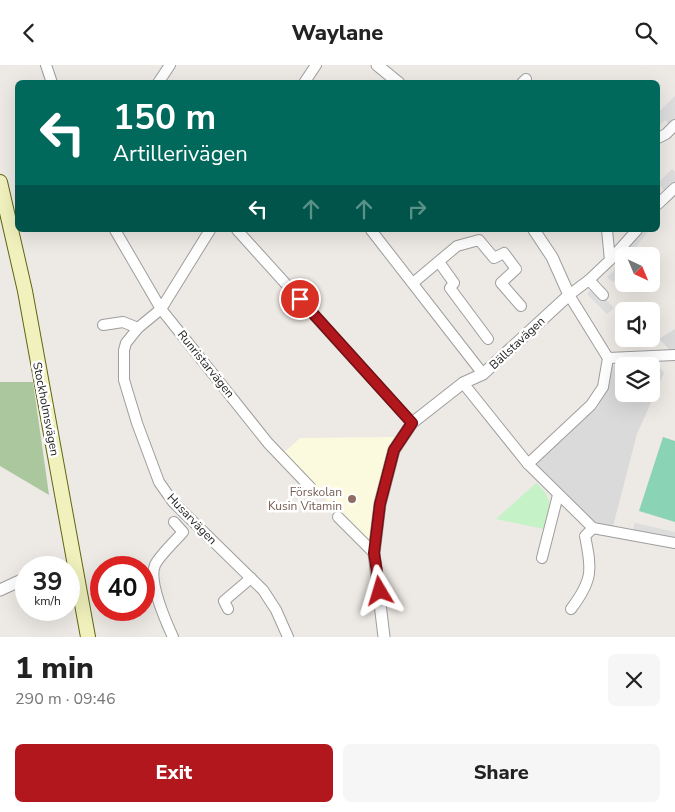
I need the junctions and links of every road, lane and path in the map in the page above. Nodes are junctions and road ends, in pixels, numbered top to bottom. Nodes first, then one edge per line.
1 (46, 65) edge
2 (170, 65) edge
3 (316, 65) edge
4 (384, 67) edge
5 (51, 80) edge
6 (160, 80) edge
7 (306, 80) edge
8 (396, 80) edge
9 (675, 125) edge
10 (666, 136) edge
11 (0, 182) edge
12 (675, 188) edge
13 (660, 202) edge
14 (116, 232) edge
15 (209, 232) edge
16 (239, 232) edge
17 (373, 232) edge
18 (535, 232) edge
19 (607, 232) edge
20 (635, 232) edge
21 (610, 260) junction
22 (439, 262) junction
23 (589, 280) junction
24 (413, 283) junction
25 (569, 295) junction
26 (603, 295) dead end
27 (521, 306) dead end
28 (161, 309) junction
29 (103, 325) dead end
30 (138, 328) junction
31 (488, 339) dead end
32 (675, 355) edge
33 (608, 358) junction
34 (483, 374) junction
35 (463, 383) junction
36 (412, 423) junction
37 (528, 464) junction
38 (311, 488) dead end
39 (558, 495) junction
40 (338, 517) dead end
41 (174, 522) dead end
42 (593, 528) junction
43 (675, 543) edge
44 (374, 553) junction
45 (70, 556) edge
46 (542, 558) dead end
47 (251, 579) junction
48 (15, 584) edge
49 (0, 590) edge
50 (80, 602) edge
51 (228, 609) dead end
52 (571, 609) dead end
53 (88, 637) edge
54 (174, 637) edge
55 (288, 637) edge
56 (384, 637) edge

1 - 5 street
2 - 6 street
3 - 7 street
4 - 8 street
9 - 10 street
11 - 45 main road, Stockholmsvägen
12 - 13 street
14 - 28 street, Runristarvägen
15 - 28 street, Husarvägen
16 - 36 street
17 - 24 street
18 - 25 street
19 - 21 street
20 - 21 street
21 - 23 street
22 - 24 street
22 - 27 street
22 - 31 street
23 - 25 street
23 - 26 street
24 - 34 street
25 - 33 street
25 - 34 street, Bällstavägen
28 - 30 street, Husarvägen
28 - 38 street, Runristarvägen
29 - 30 street
30 - 47 street, Husarvägen
32 - 33 street
33 - 37 street
34 - 35 street, Bällstavägen
35 - 36 street, Bällstavägen
35 - 37 street
36 - 44 street, Bällstavägen
37 - 39 street
39 - 42 street
39 - 46 street
40 - 44 street
41 - 54 street
42 - 43 street
42 - 52 street
44 - 56 street, Bällstavägen
47 - 51 street
47 - 55 street, Husarvägen
48 - 49 street
50 - 53 main road, Stockholmsvägen

